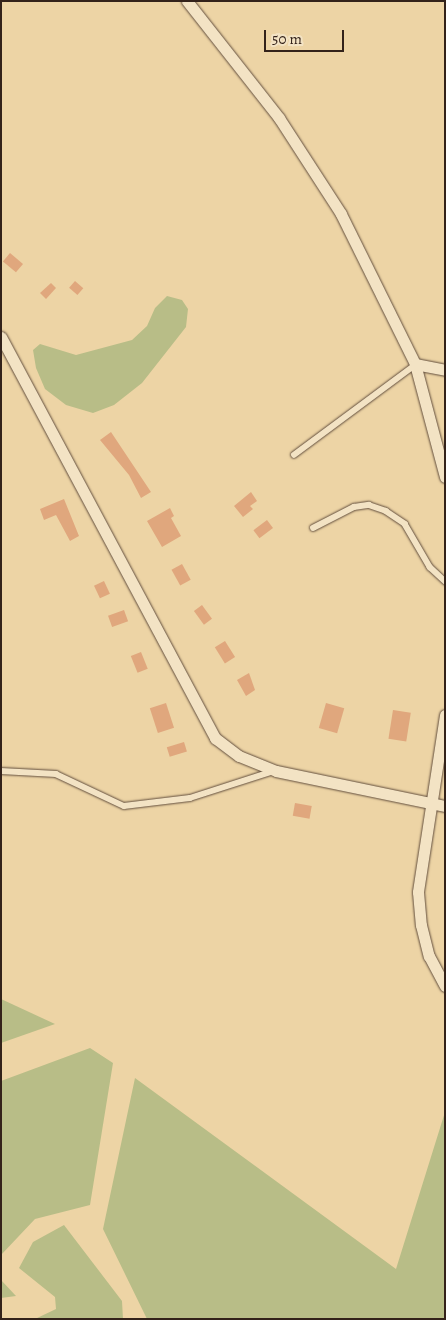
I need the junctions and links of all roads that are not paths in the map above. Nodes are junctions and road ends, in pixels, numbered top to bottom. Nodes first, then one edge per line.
1 (187, 1) edge
2 (1, 337) edge
3 (415, 364) junction
4 (445, 370) edge
5 (294, 455) dead end
6 (445, 478) edge
7 (313, 528) dead end
8 (445, 580) edge
9 (445, 715) edge
10 (1, 771) edge
11 (276, 771) junction
12 (430, 804) junction
13 (445, 806) edge
14 (445, 986) edge

1 - 3 street
2 - 11 street
3 - 4 street
3 - 5 lane
3 - 6 street
7 - 8 lane
9 - 12 street
10 - 11 lane
11 - 12 street
12 - 13 street
12 - 14 street

